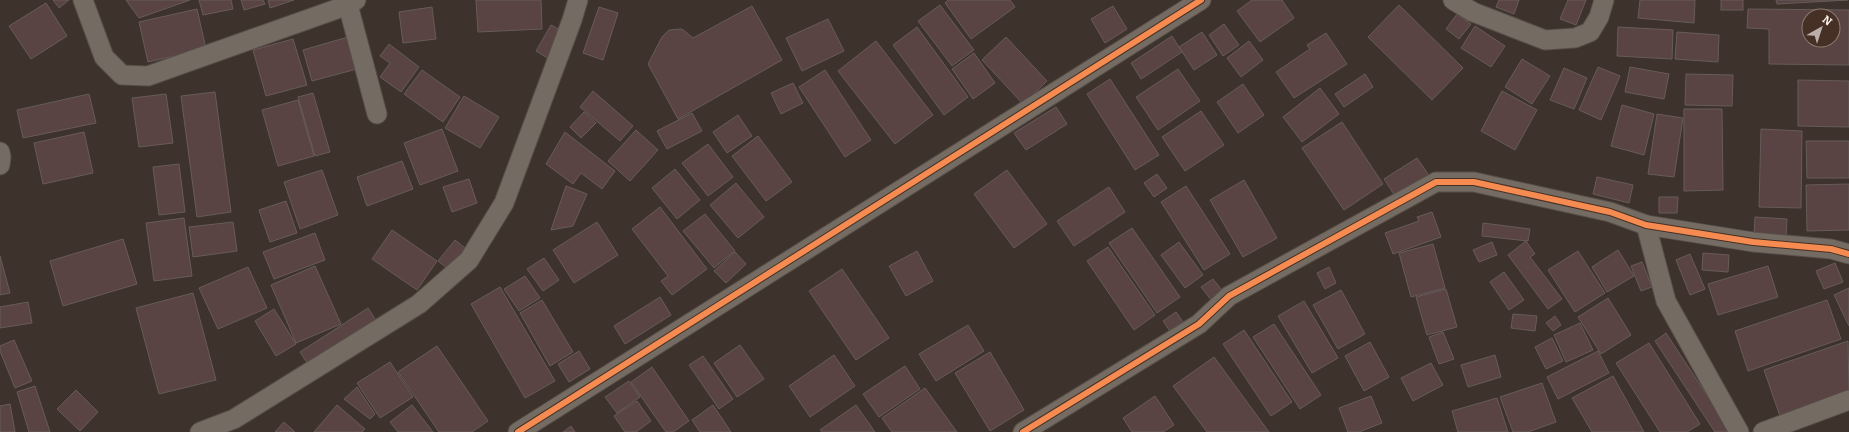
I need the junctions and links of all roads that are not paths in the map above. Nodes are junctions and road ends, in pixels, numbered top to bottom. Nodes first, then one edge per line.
1 (83, 0) edge
2 (578, 0) edge
3 (1201, 0) edge
4 (1453, 0) edge
5 (1604, 0) edge
6 (352, 2) edge
7 (377, 114) dead end
8 (0, 152) edge
9 (0, 165) edge
10 (1646, 225) junction
11 (1849, 254) edge
12 (1849, 400) edge
13 (200, 432) edge
14 (518, 432) edge
15 (1023, 432) edge
16 (1739, 432) edge
17 (1763, 432) edge

1 - 6 street
2 - 13 street
3 - 14 street
4 - 5 street
6 - 7 street
8 - 9 street
10 - 11 street
10 - 15 street
10 - 16 street
12 - 17 street

